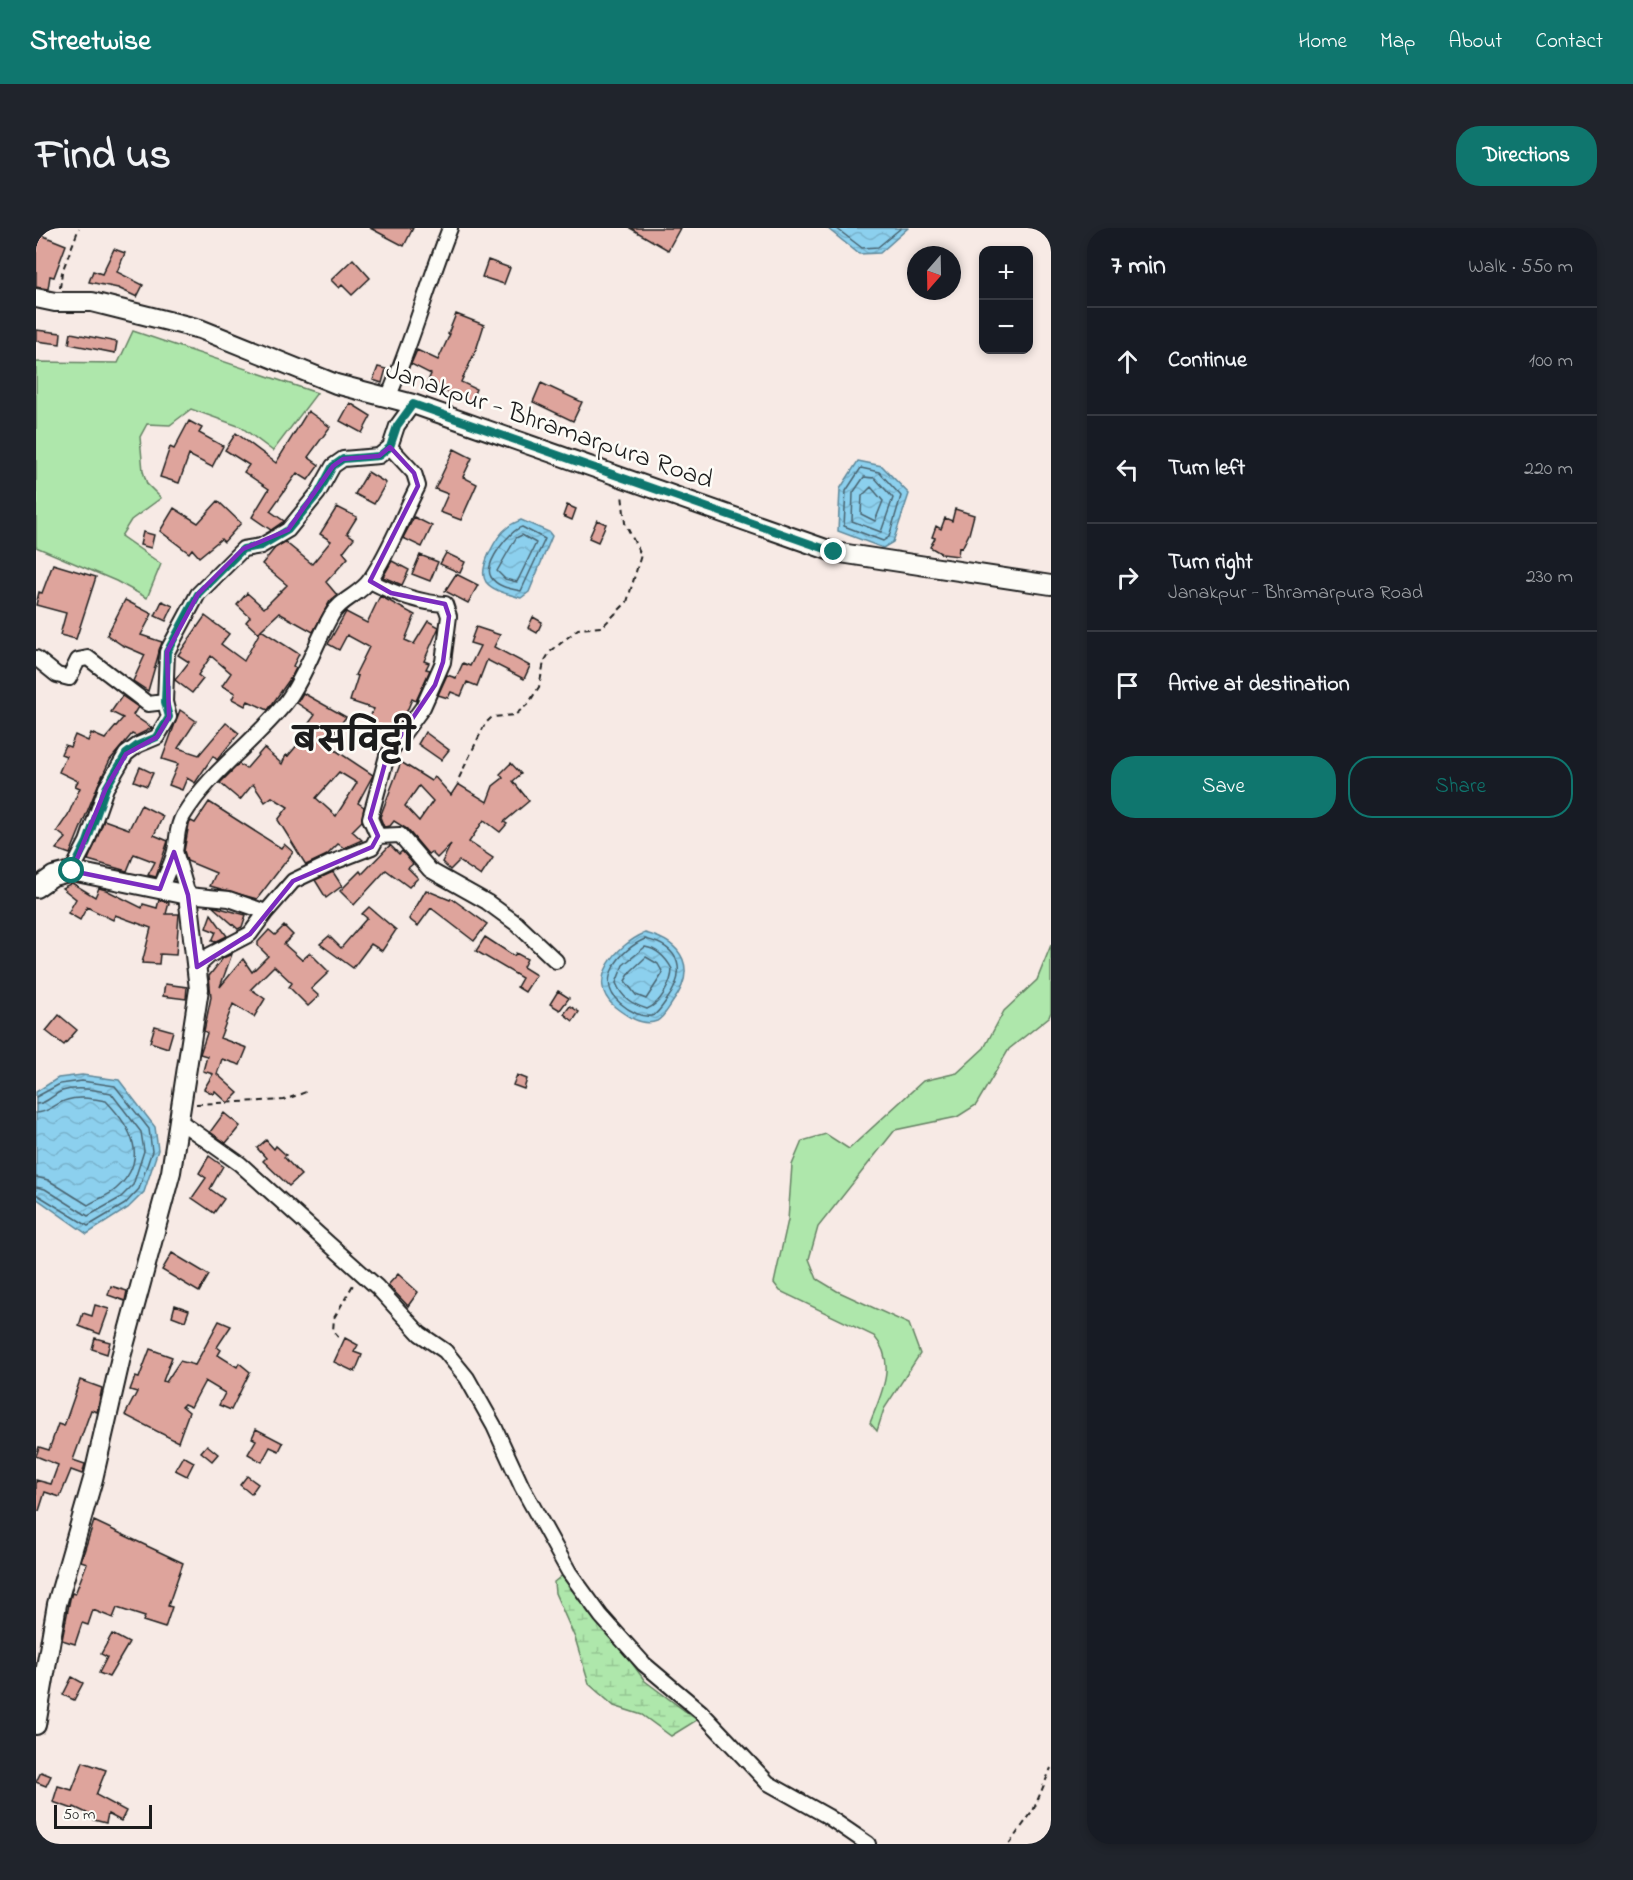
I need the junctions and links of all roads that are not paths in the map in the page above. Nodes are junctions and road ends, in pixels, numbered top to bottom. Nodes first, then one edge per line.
1 (450, 228) edge
2 (36, 298) edge
3 (388, 398) junction
4 (413, 404) junction
5 (390, 447) junction
6 (370, 581) junction
7 (1051, 585) edge
8 (36, 658) edge
9 (165, 702) junction
10 (378, 836) junction
11 (175, 851) junction
12 (72, 871) junction
13 (36, 888) edge
14 (160, 889) junction
15 (188, 895) junction
16 (266, 912) junction
17 (556, 961) dead end
18 (197, 967) junction
19 (180, 1112) junction
20 (36, 1725) edge
21 (868, 1844) edge

1 - 3 street
2 - 3 street, Janakpur - Bhramarpura Road
3 - 4 street, Janakpur - Bhramarpura Road
4 - 5 street
4 - 7 street, Janakpur - Bhramarpura Road
5 - 6 street
5 - 9 street
6 - 10 street
6 - 11 street
8 - 9 street
9 - 12 street
10 - 16 street
10 - 17 street
11 - 14 street
11 - 15 street
12 - 13 street
12 - 14 street
14 - 15 street
15 - 16 street
15 - 18 street
16 - 18 street
18 - 19 street
19 - 20 street
19 - 21 street

